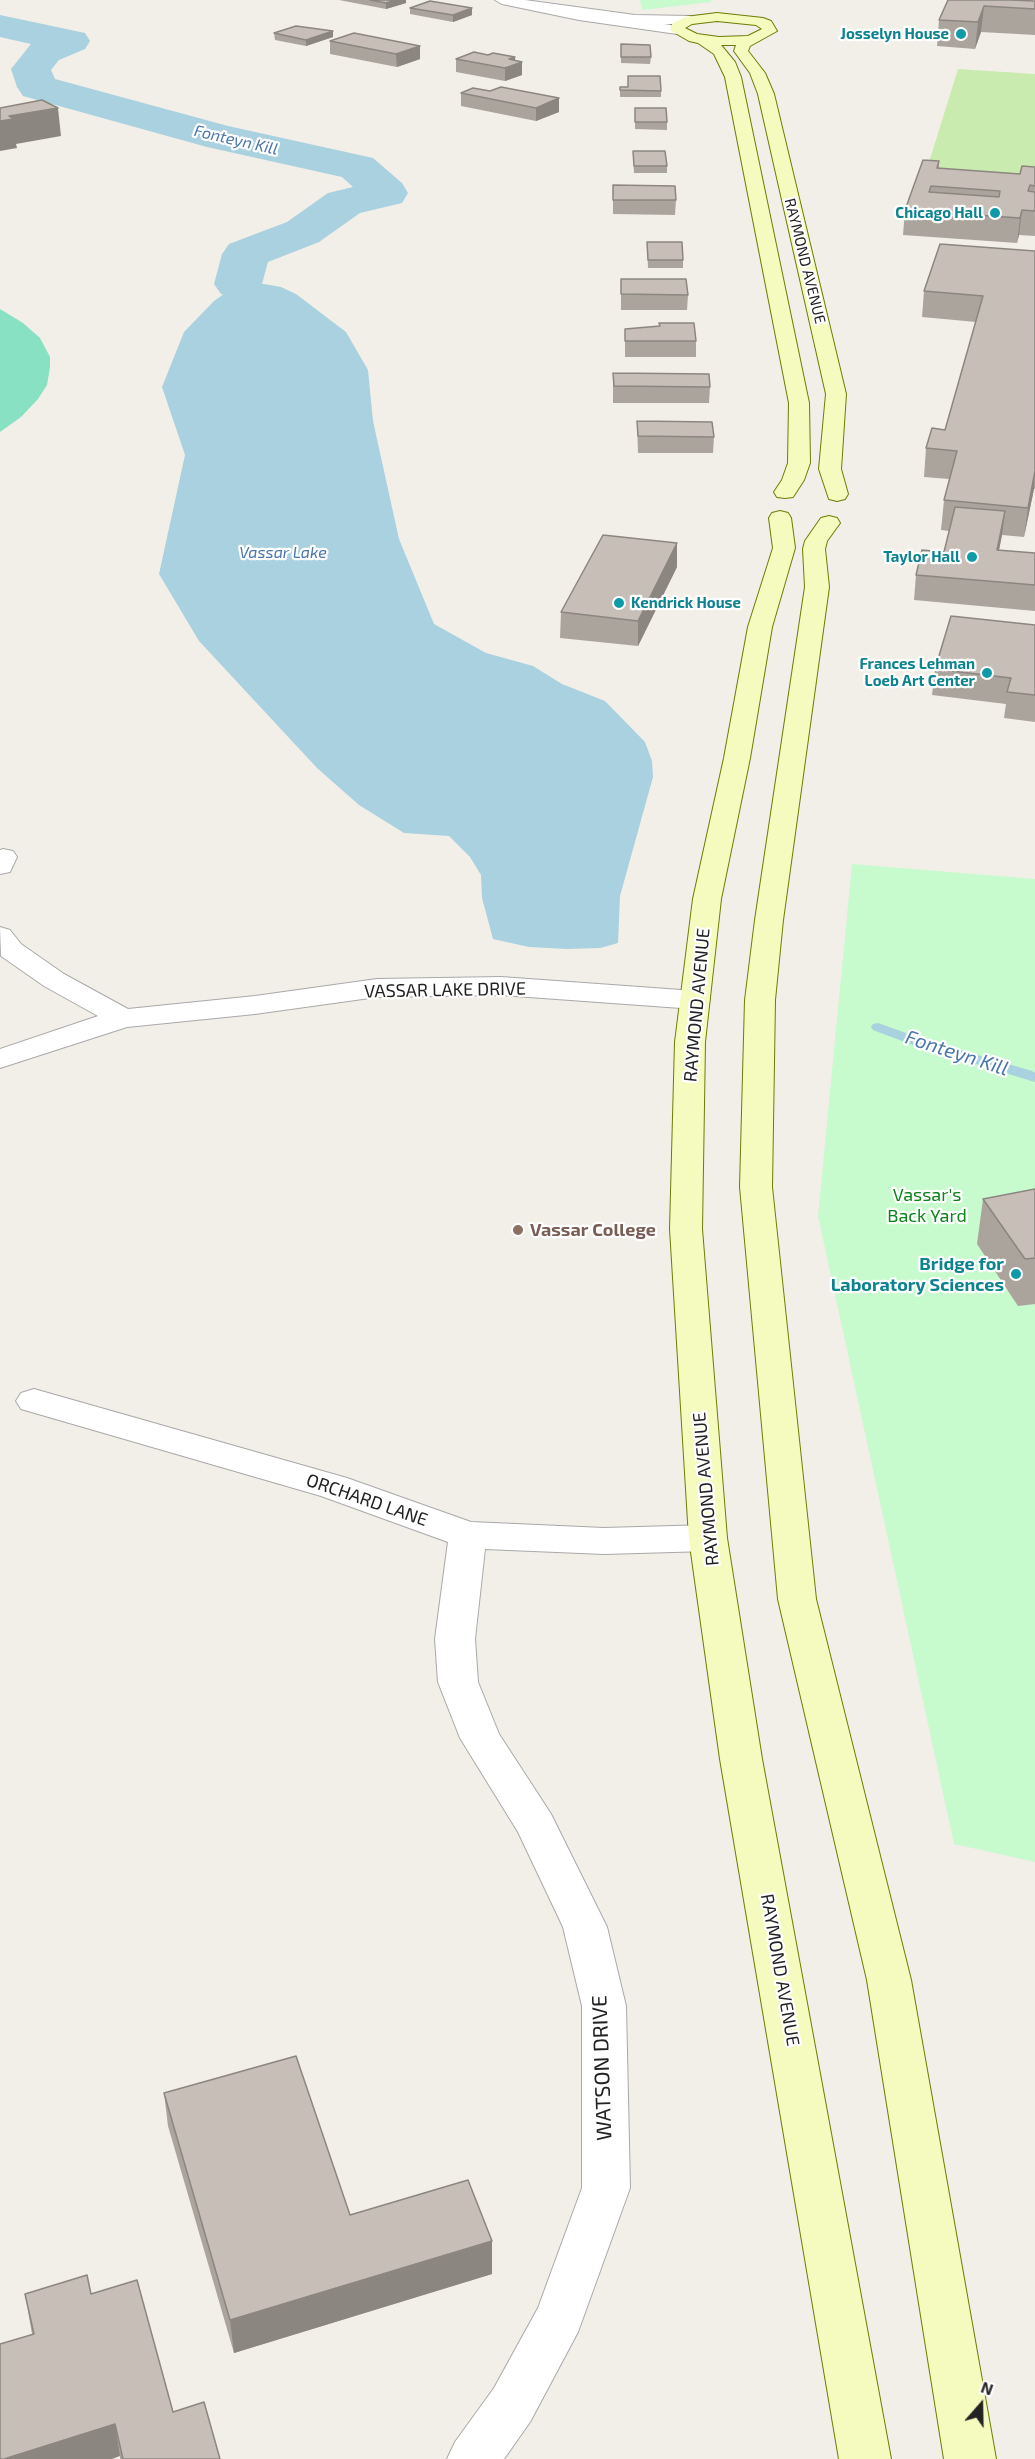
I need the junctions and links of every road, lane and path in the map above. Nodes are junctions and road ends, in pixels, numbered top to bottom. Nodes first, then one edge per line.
1 (502, 0) edge
2 (720, 0) edge
3 (745, 5) dead end
4 (551, 9) junction
5 (696, 19) junction
6 (758, 21) junction
7 (678, 30) junction
8 (703, 40) junction
9 (750, 40) junction
10 (782, 505) junction
11 (843, 510) junction
12 (0, 936) edge
13 (696, 1000) junction
14 (123, 1018) junction
15 (0, 1059) edge
16 (34, 1401) dead end
17 (468, 1535) junction
18 (708, 1538) junction
19 (473, 2459) edge
20 (865, 2459) edge
21 (970, 2459) edge

1 - 4 street
2 - 5 main road
3 - 6 main road
4 - 5 street
4 - 7 street
5 - 6 main road
5 - 7 main road
6 - 9 main road
7 - 8 main road
8 - 9 main road
8 - 10 main road, RAYMOND AVENUE
9 - 11 main road, RAYMOND AVENUE
10 - 11 main road
10 - 11 main road
10 - 13 main road, RAYMOND AVENUE
11 - 21 main road
12 - 14 street
13 - 14 street, VASSAR LAKE DRIVE
13 - 18 main road, RAYMOND AVENUE
14 - 15 street, VASSAR LAKE DRIVE
16 - 17 street, ORCHARD LANE
17 - 18 street, ORCHARD LANE
17 - 19 street, WATSON DRIVE
18 - 20 main road, RAYMOND AVENUE

